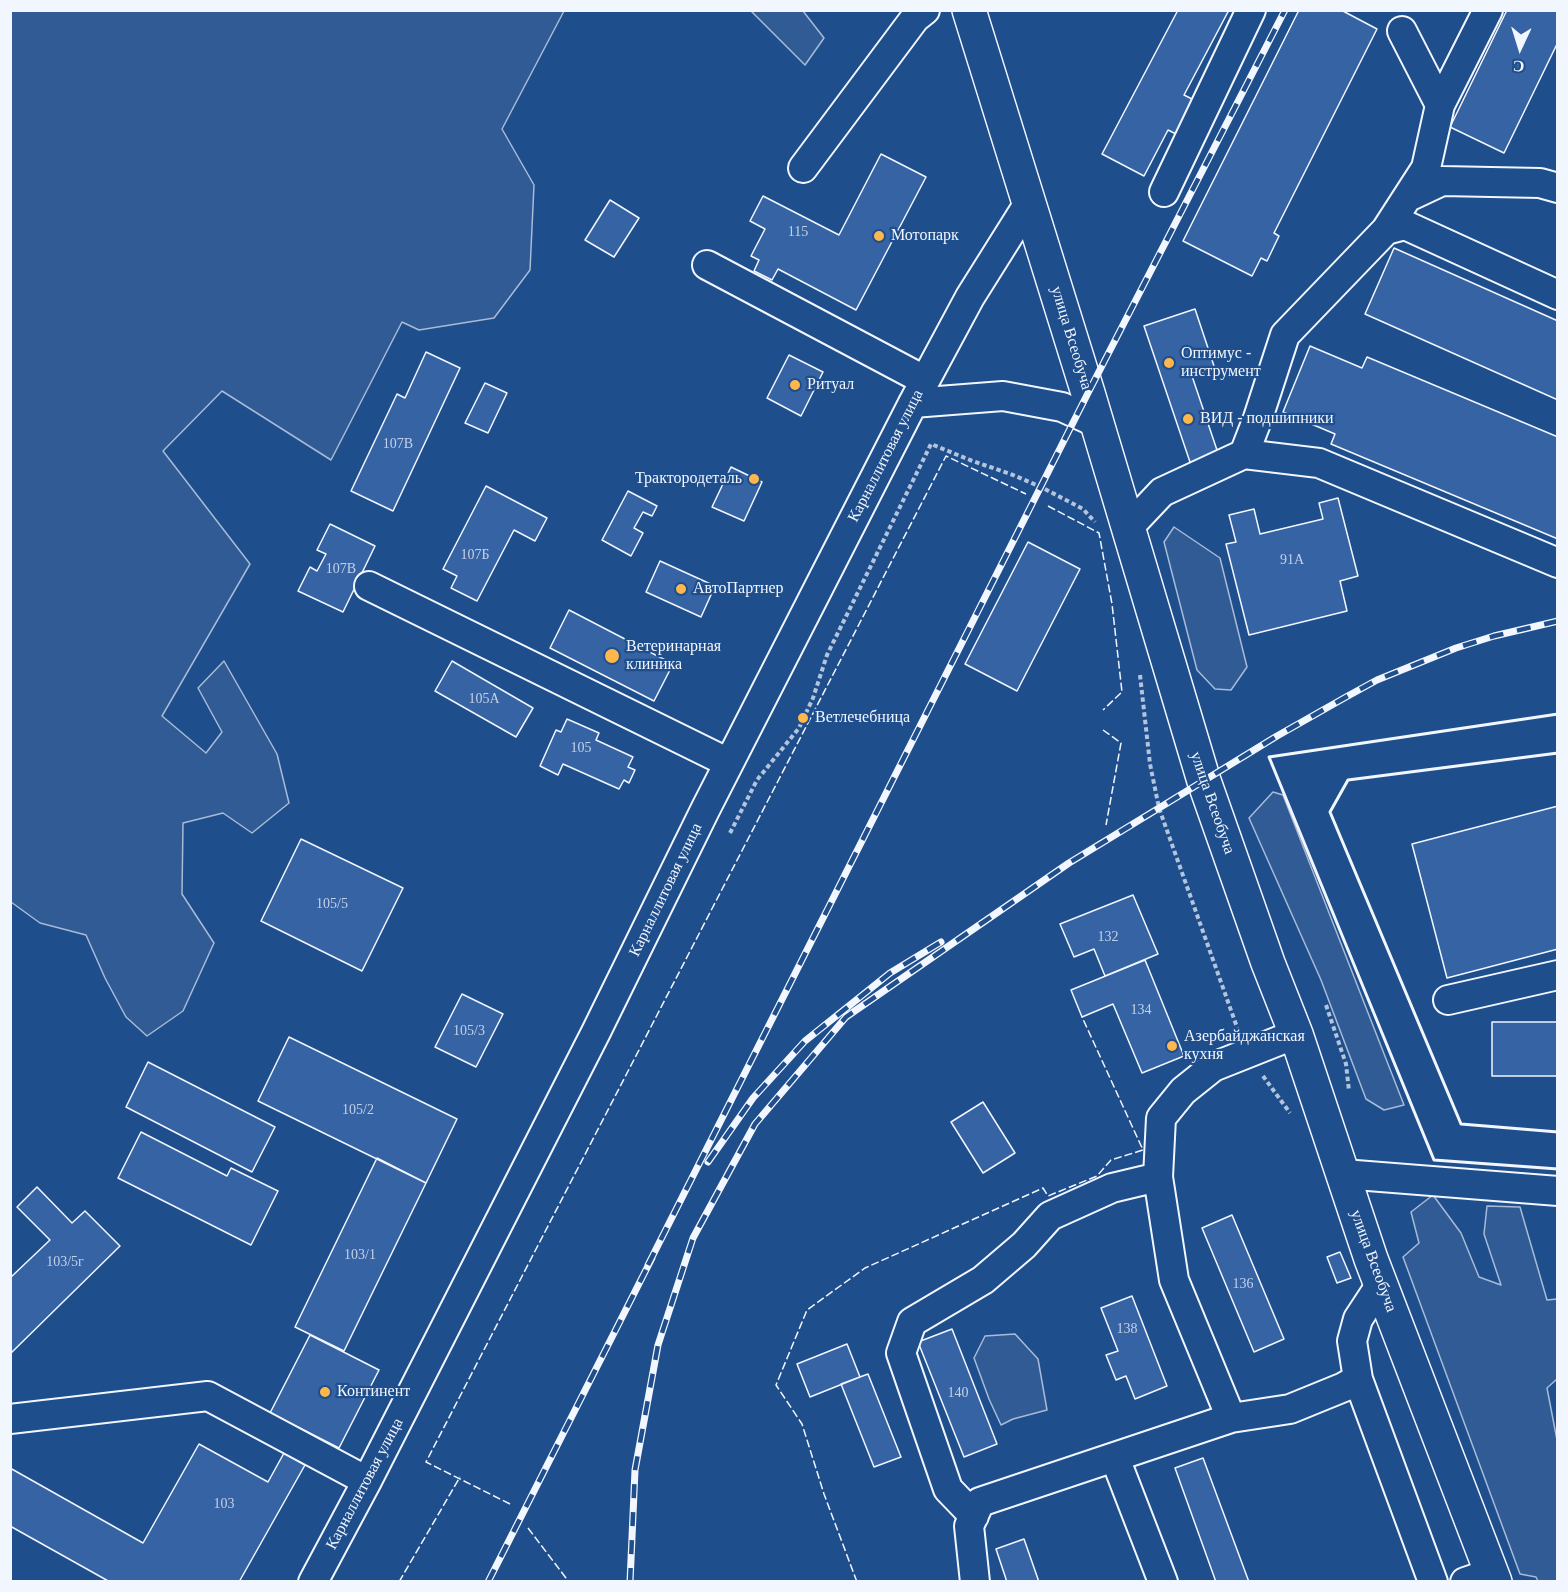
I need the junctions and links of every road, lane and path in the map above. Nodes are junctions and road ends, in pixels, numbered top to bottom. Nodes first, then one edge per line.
1 (925, 10) edge
2 (969, 10) edge
3 (1251, 10) edge
4 (1488, 10) edge
5 (1402, 31) dead end
6 (1440, 105) junction
7 (803, 168) dead end
8 (1557, 188) edge
9 (1164, 192) dead end
10 (1408, 197) junction
11 (1029, 203) junction
12 (1386, 230) junction
13 (707, 265) dead end
14 (1557, 295) edge
15 (919, 392) junction
16 (1097, 423) junction
17 (1244, 454) junction
18 (1113, 527) junction
19 (1557, 563) edge
20 (369, 586) dead end
21 (1140, 674) dead end
22 (729, 763) junction
23 (730, 833) dead end
24 (1557, 975) edge
25 (1448, 1000) dead end
26 (1326, 1005) dead end
27 (1296, 1034) junction
28 (1247, 1054) junction
29 (1349, 1091) dead end
30 (1289, 1112) dead end
31 (1343, 1174) junction
32 (1158, 1177) junction
33 (1557, 1191) edge
34 (1381, 1284) junction
35 (1358, 1379) junction
36 (1231, 1418) junction
37 (10, 1419) edge
38 (1115, 1458) junction
39 (367, 1481) junction
40 (974, 1516) junction
41 (1484, 1578) edge
42 (313, 1581) edge
43 (975, 1581) edge
44 (1163, 1581) edge
45 (1433, 1581) edge

1 - 7 street
2 - 11 main road, улица Всеобуча
3 - 9 street
4 - 6 street
5 - 6 street
6 - 10 street
8 - 10 street
10 - 12 street
11 - 15 street, Карналлитовая улица
11 - 16 main road, улица Всеобуча
12 - 14 street
12 - 17 street
13 - 15 street
15 - 16 street
15 - 22 street, Карналлитовая улица
16 - 18 main road, улица Всеобуча
17 - 18 street
17 - 19 street
18 - 23 path
18 - 27 main road, улица Всеобуча
20 - 22 street
21 - 28 path
22 - 39 street, Карналлитовая улица
24 - 25 street
26 - 29 path
27 - 28 street
27 - 31 main road, улица Всеобуча
28 - 30 path
28 - 32 street
31 - 33 street
31 - 34 main road, улица Всеобуча
32 - 36 street
32 - 40 street
34 - 35 street
34 - 41 main road, улица Всеобуча
35 - 36 street
35 - 45 street
36 - 38 street
37 - 39 street
38 - 40 street
38 - 44 street
39 - 42 street, Карналлитовая улица
40 - 43 street

